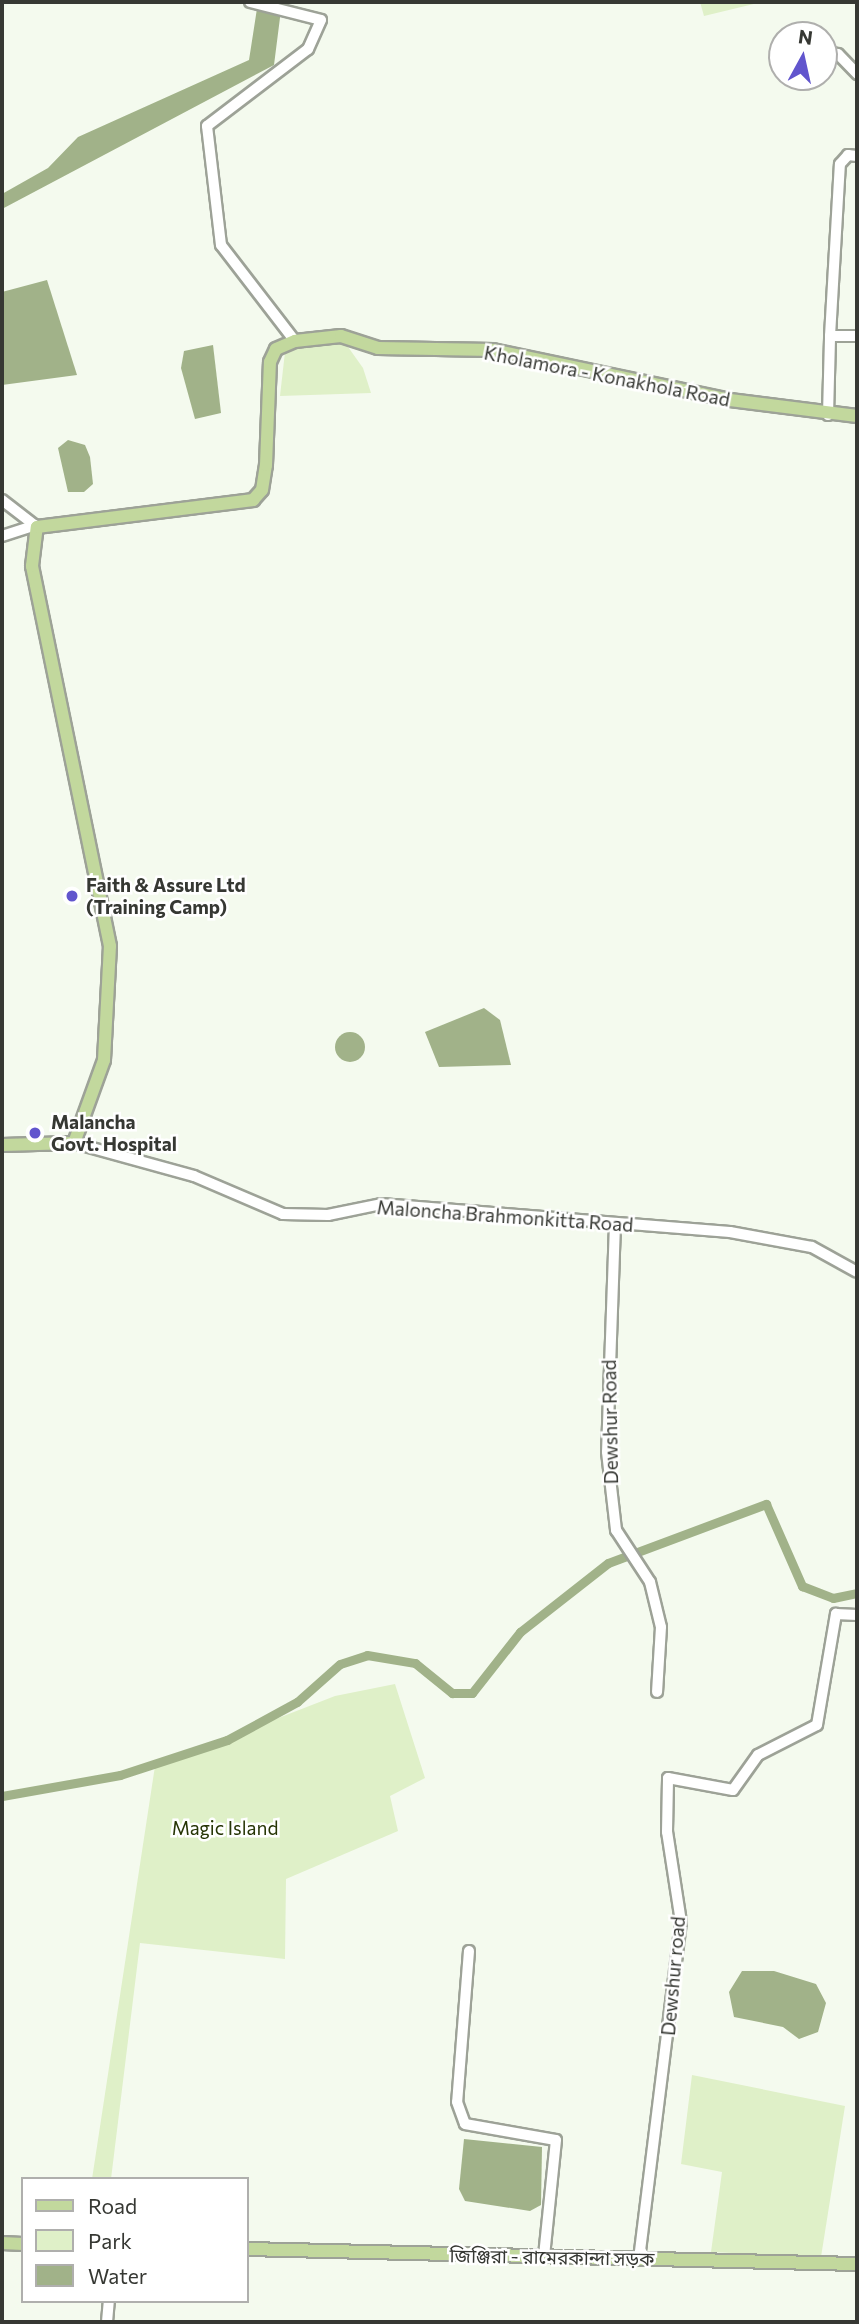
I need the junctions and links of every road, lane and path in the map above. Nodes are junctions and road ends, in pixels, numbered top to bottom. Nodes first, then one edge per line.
1 (250, 2) edge
2 (838, 54) edge
3 (857, 74) edge
4 (857, 156) edge
5 (830, 336) junction
6 (857, 336) edge
7 (295, 341) junction
8 (828, 415) junction
9 (857, 416) edge
10 (2, 500) edge
11 (36, 526) junction
12 (2, 536) edge
13 (74, 1143) junction
14 (2, 1145) edge
15 (615, 1224) junction
16 (857, 1272) edge
17 (857, 1615) edge
18 (657, 1692) dead end
19 (470, 1951) dead end
20 (2, 2244) edge
21 (21, 2244) edge
22 (248, 2249) edge
23 (544, 2257) junction
24 (639, 2259) junction
25 (857, 2264) edge
26 (109, 2303) edge
27 (107, 2322) edge

1 - 7 street
2 - 3 street
4 - 5 street
5 - 6 street
5 - 8 street
7 - 8 main road, Kholamora - Konakhola Road
7 - 11 main road, Kholamora - Konakhola Road
8 - 9 main road, Kholamora - Konakhola Road
10 - 11 street
11 - 12 street
11 - 13 main road
13 - 14 main road
13 - 15 street, Maloncha Brahmonkitta Road
15 - 16 street, Maloncha Brahmonkitta Road
15 - 18 street, Dewshur Road
17 - 24 street, Dewshur road
19 - 23 street
20 - 21 main road
22 - 23 main road, জিঞ্জিরা - রামেরকান্দা সড়ক
23 - 24 main road, জিঞ্জিরা - রামেরকান্দা সড়ক
24 - 25 main road, জিঞ্জিরা - রামেরকান্দা সড়ক
26 - 27 street

